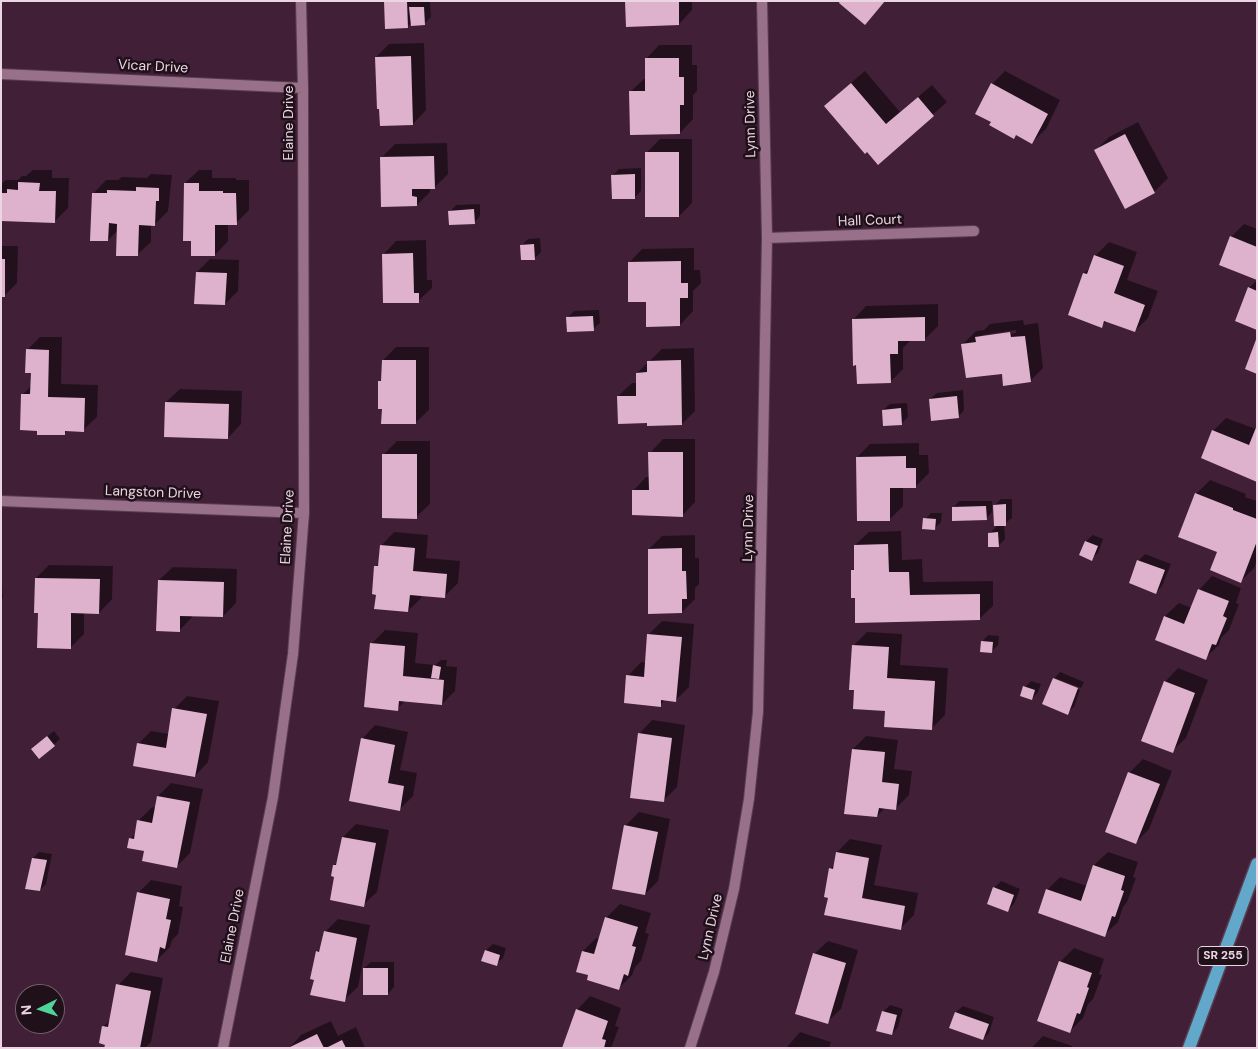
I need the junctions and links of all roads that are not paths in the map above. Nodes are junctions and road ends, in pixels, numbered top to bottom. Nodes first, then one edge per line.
1 (301, 1) edge
2 (762, 1) edge
3 (1, 74) edge
4 (303, 88) junction
5 (974, 231) dead end
6 (767, 238) junction
7 (1, 502) edge
8 (304, 513) junction
9 (1257, 864) edge
10 (223, 1048) edge
11 (690, 1048) edge
12 (1189, 1048) edge

1 - 4 street, Elaine Drive
2 - 6 street, Lynn Drive
3 - 4 street, Vicar Drive
4 - 8 street, Elaine Drive
5 - 6 street, Hall Court
6 - 11 street, Lynn Drive
7 - 8 street, Langston Drive
8 - 10 street, Elaine Drive
9 - 12 main road, SR 255

